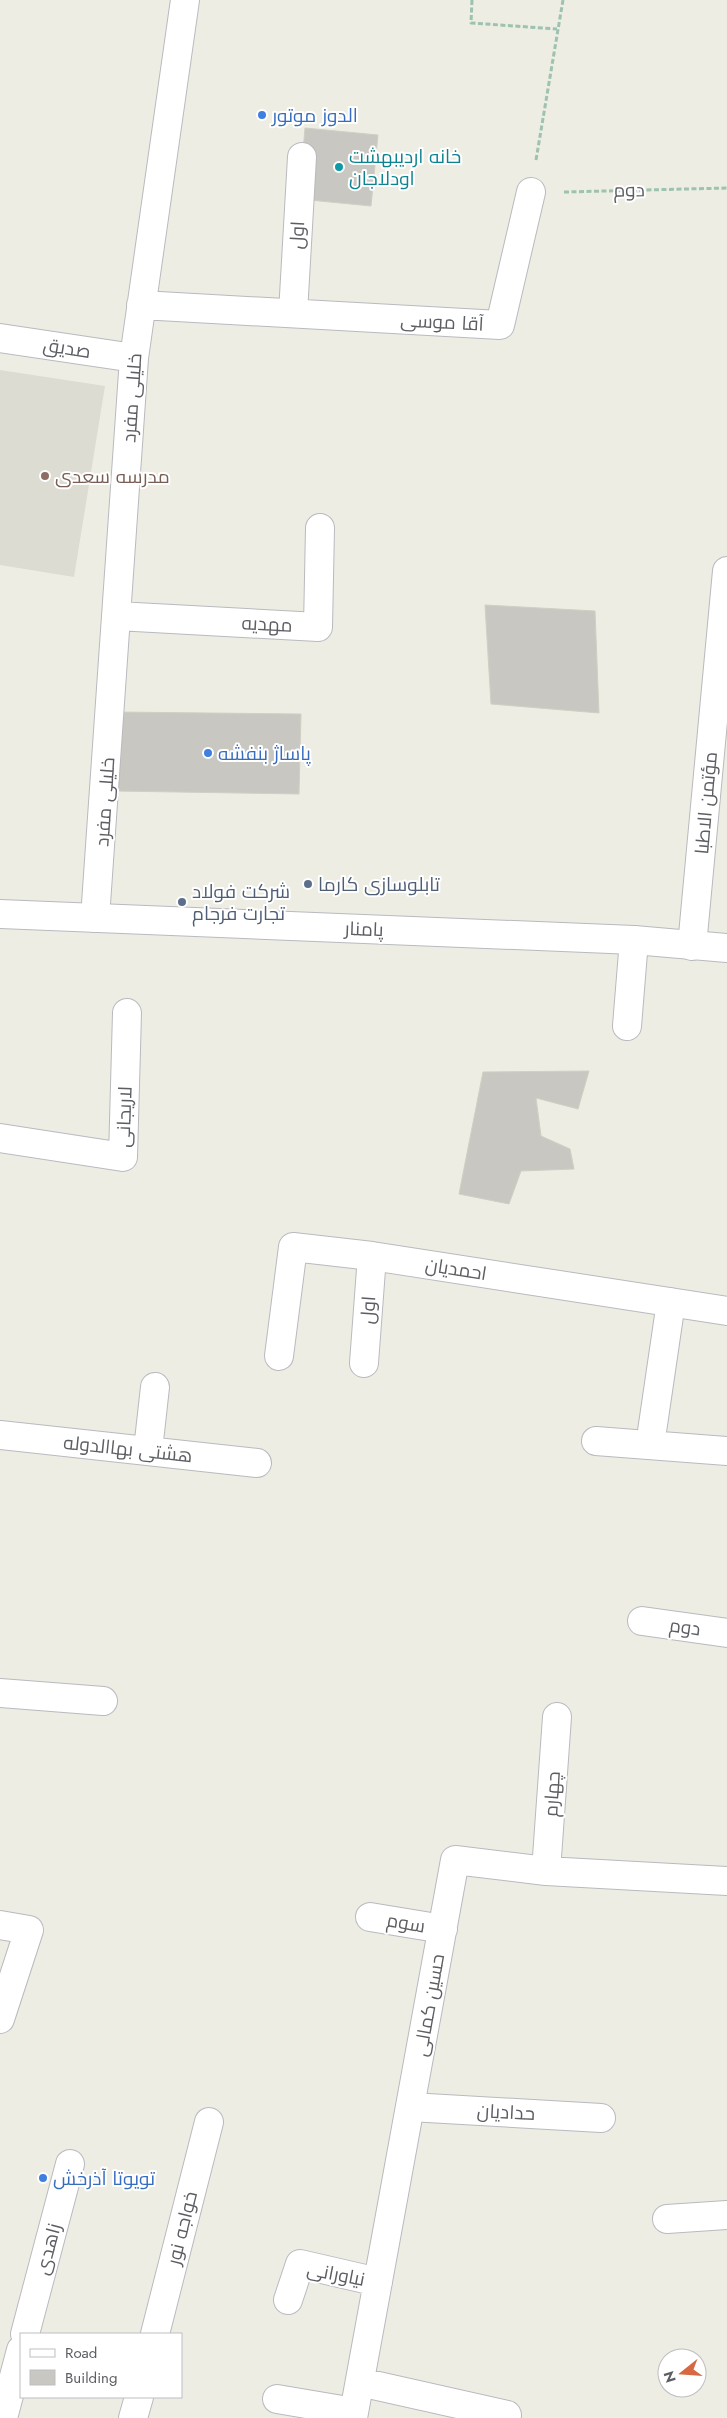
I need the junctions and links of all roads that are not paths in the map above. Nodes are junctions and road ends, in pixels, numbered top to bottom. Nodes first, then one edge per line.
1 (185, 0) edge
2 (302, 157) dead end
3 (531, 192) road end
4 (141, 305) junction
5 (293, 313) junction
6 (0, 338) edge
7 (134, 358) junction
8 (320, 528) dead end
9 (727, 570) edge
10 (117, 616) junction
11 (0, 914) edge
12 (95, 918) junction
13 (634, 940) junction
14 (692, 946) junction
15 (727, 948) edge
16 (127, 1012) dead end
17 (627, 1026) dead end
18 (0, 1138) edge
19 (372, 1256) junction
20 (671, 1302) junction
21 (727, 1311) edge
22 (278, 1356) dead end
23 (364, 1363) dead end
24 (155, 1387) dead end
25 (0, 1435) edge
26 (596, 1441) dead end
27 (650, 1445) junction
28 (148, 1450) junction
29 (727, 1451) edge
30 (257, 1464) dead end
31 (642, 1621) dead end
32 (727, 1634) edge
33 (0, 1693) edge
34 (103, 1702) dead end
35 (557, 1717) dead end
36 (546, 1871) junction
37 (727, 1881) edge
38 (370, 1917) dead end
39 (0, 1925) edge
40 (443, 1929) junction
41 (0, 2019) edge
42 (410, 2107) junction
43 (601, 2118) dead end
44 (209, 2122) dead end
45 (70, 2164) dead end
46 (727, 2215) edge
47 (667, 2219) dead end
48 (378, 2282) junction
49 (288, 2300) dead end
50 (25, 2333) edge
51 (155, 2333) edge
52 (20, 2354) edge
53 (360, 2382) junction
54 (139, 2398) edge
55 (277, 2399) dead end
56 (354, 2415) edge
57 (508, 2415) dead end
58 (3, 2418) edge
59 (133, 2418) edge

1 - 4 street, خلیلی مفرد
2 - 5 street, اول
3 - 5 street, آقا موسی
4 - 5 street, آقا موسی
4 - 7 street, خلیلی مفرد
6 - 7 street, صدیق
7 - 10 street, خلیلی مفرد
8 - 10 street, مهدیه
9 - 14 street, مؤتمن الاطبا
10 - 12 street, خلیلی مفرد
11 - 12 street, پامنار
12 - 13 street, پامنار
13 - 14 street, پامنار
13 - 17 street
14 - 15 street, پامنار
16 - 18 street, لاریجانی
19 - 20 street, احمدیان
19 - 22 street, احمدیان
19 - 23 street, اول
20 - 21 street, احمدیان
20 - 27 street
24 - 28 street
25 - 28 street, هشتی بهاالدوله
26 - 27 street
27 - 29 street
28 - 30 street, هشتی بهاالدوله
31 - 32 street, دوم
33 - 34 street
35 - 36 street, چهارم
36 - 37 street, حسین کمالی
36 - 40 street, حسین کمالی
38 - 40 street, سوم
39 - 41 street
40 - 42 street, حسین کمالی
42 - 43 street, حدادیان
42 - 48 street, حسین کمالی
44 - 51 street, خواجه نور
45 - 50 street, زاهدی
46 - 47 street
48 - 49 street, نیاورانی
48 - 53 street, حسین کمالی
52 - 58 street
53 - 56 street, حسین کمالی
53 - 57 street
54 - 59 street
55 - 56 street

